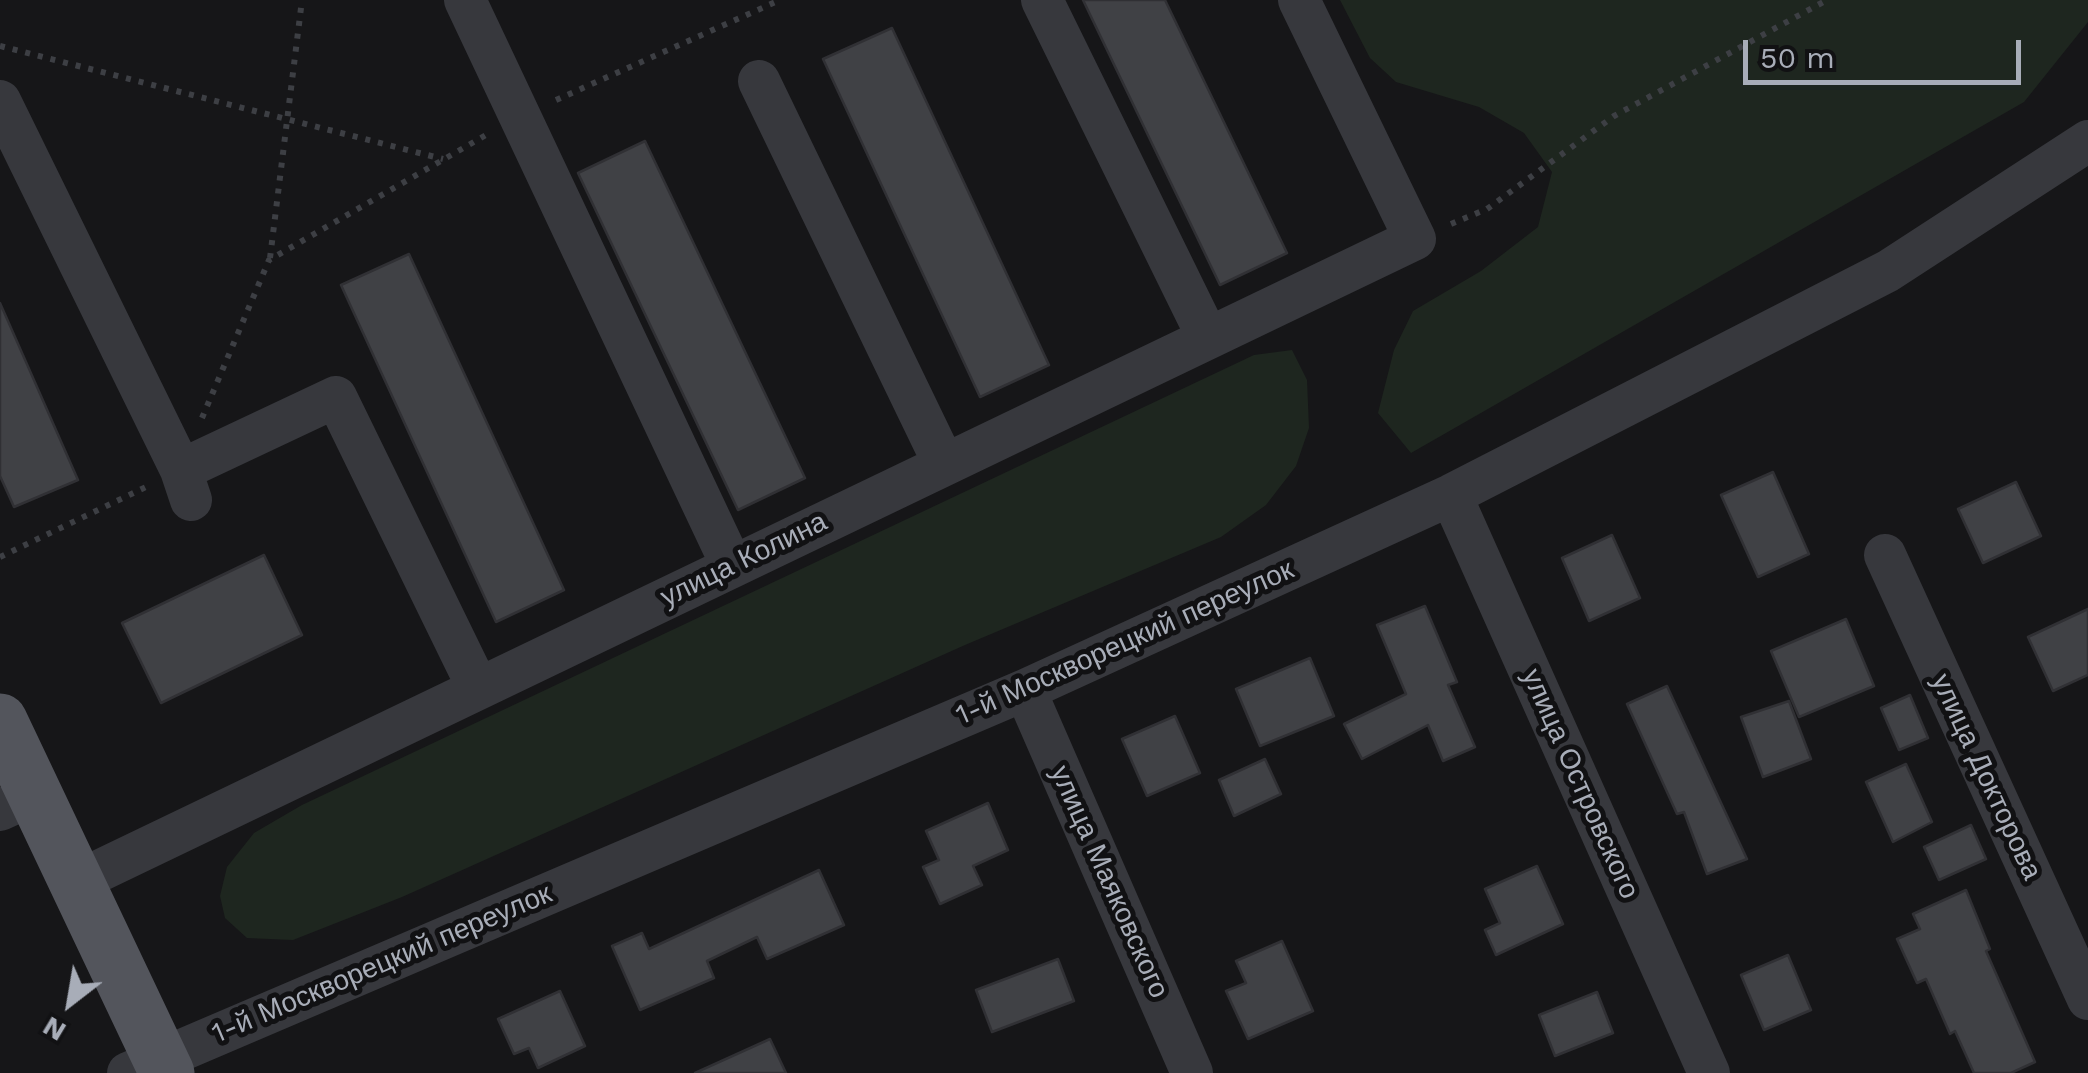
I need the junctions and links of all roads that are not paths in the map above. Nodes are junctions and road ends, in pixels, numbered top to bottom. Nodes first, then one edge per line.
1 (465, 0) edge
2 (1042, 0) edge
3 (1300, 0) edge
4 (759, 81) dead end
5 (0, 101) edge
6 (2088, 141) edge
7 (1208, 338) junction
8 (944, 464) junction
9 (1452, 494) junction
10 (1885, 555) dead end
11 (732, 566) junction
12 (478, 688) junction
13 (1025, 690) junction
14 (0, 721) edge
15 (18, 802) edge
16 (74, 883) junction
17 (2088, 1000) edge
18 (152, 1068) edge
19 (1192, 1073) edge
20 (1709, 1073) edge

1 - 11 street
2 - 7 street
3 - 7 street, улица Колина
4 - 8 street
5 - 12 street
6 - 9 street, 1-й Москворецкий переулок
7 - 8 street, улица Колина
8 - 11 street, улица Колина
9 - 13 street, 1-й Москворецкий переулок
9 - 20 street, улица Островского
10 - 17 street, улица Докторова
11 - 12 street, улица Колина
12 - 16 street, улица Колина
13 - 18 street, 1-й Москворецкий переулок
13 - 19 street, улица Маяковского
14 - 15 main road
15 - 16 main road
16 - 18 main road

